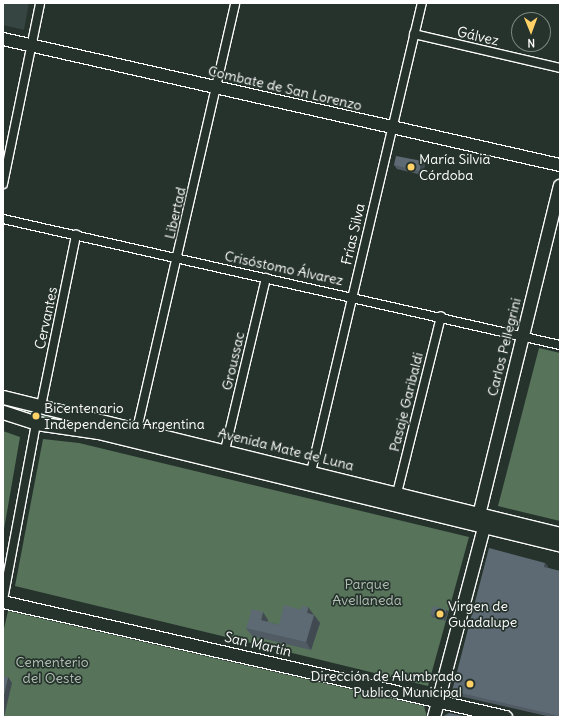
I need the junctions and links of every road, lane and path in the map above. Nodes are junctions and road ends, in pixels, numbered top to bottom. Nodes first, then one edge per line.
1 (40, 3) edge
2 (235, 3) edge
3 (422, 3) edge
4 (414, 34) junction
5 (3, 39) edge
6 (31, 45) junction
7 (560, 68) edge
8 (218, 88) junction
9 (392, 128) junction
10 (560, 165) edge
11 (3, 184) edge
12 (560, 186) edge
13 (3, 219) edge
14 (76, 235) junction
15 (178, 258) junction
16 (266, 278) junction
17 (352, 296) junction
18 (441, 316) junction
19 (522, 335) junction
20 (560, 344) edge
21 (3, 397) edge
22 (41, 406) junction
23 (3, 412) edge
24 (36, 423) junction
25 (137, 429) junction
26 (224, 450) junction
27 (311, 472) junction
28 (397, 493) junction
29 (479, 515) junction
30 (484, 528) junction
31 (560, 534) edge
32 (560, 545) edge
33 (3, 601) edge
34 (438, 701) junction
35 (434, 717) edge
36 (506, 717) edge

1 - 6 street
2 - 8 street, Libertad
3 - 4 street, Frías Silva
4 - 7 street, Gálvez
4 - 9 street, Frías Silva
5 - 6 street, Combate de San Lorenzo
6 - 8 street, Combate de San Lorenzo
6 - 11 street
8 - 9 street, Combate de San Lorenzo
8 - 15 street, Libertad
9 - 10 street, Combate de San Lorenzo
9 - 17 street, Frías Silva
12 - 19 street, Carlos Pellegrini
13 - 14 street, Crisóstomo Álvarez
14 - 15 street, Crisóstomo Álvarez
14 - 22 street, Cervantes
15 - 16 street, Crisóstomo Álvarez
15 - 25 street, Libertad
16 - 17 street, Crisóstomo Álvarez
16 - 26 street, Groussac
17 - 18 street, Crisóstomo Álvarez
17 - 27 street, Frías Silva
18 - 19 street, Crisóstomo Álvarez
18 - 28 street, Pasaje Garibaldi
19 - 20 street, Crisóstomo Álvarez
19 - 29 street, Carlos Pellegrini
21 - 22 main road, Avenida Mate de Luna
22 - 25 main road, Avenida Mate de Luna
23 - 24 main road, Avenida Mate de Luna
24 - 30 main road, Avenida Mate de Luna
24 - 33 street
25 - 26 main road, Avenida Mate de Luna
26 - 27 main road, Avenida Mate de Luna
27 - 28 main road, Avenida Mate de Luna
28 - 29 main road, Avenida Mate de Luna
29 - 30 street
29 - 31 main road, Avenida Mate de Luna
30 - 32 main road, Avenida Mate de Luna
30 - 34 street
33 - 34 street, San Martín
34 - 35 street
34 - 36 street, San Martín

